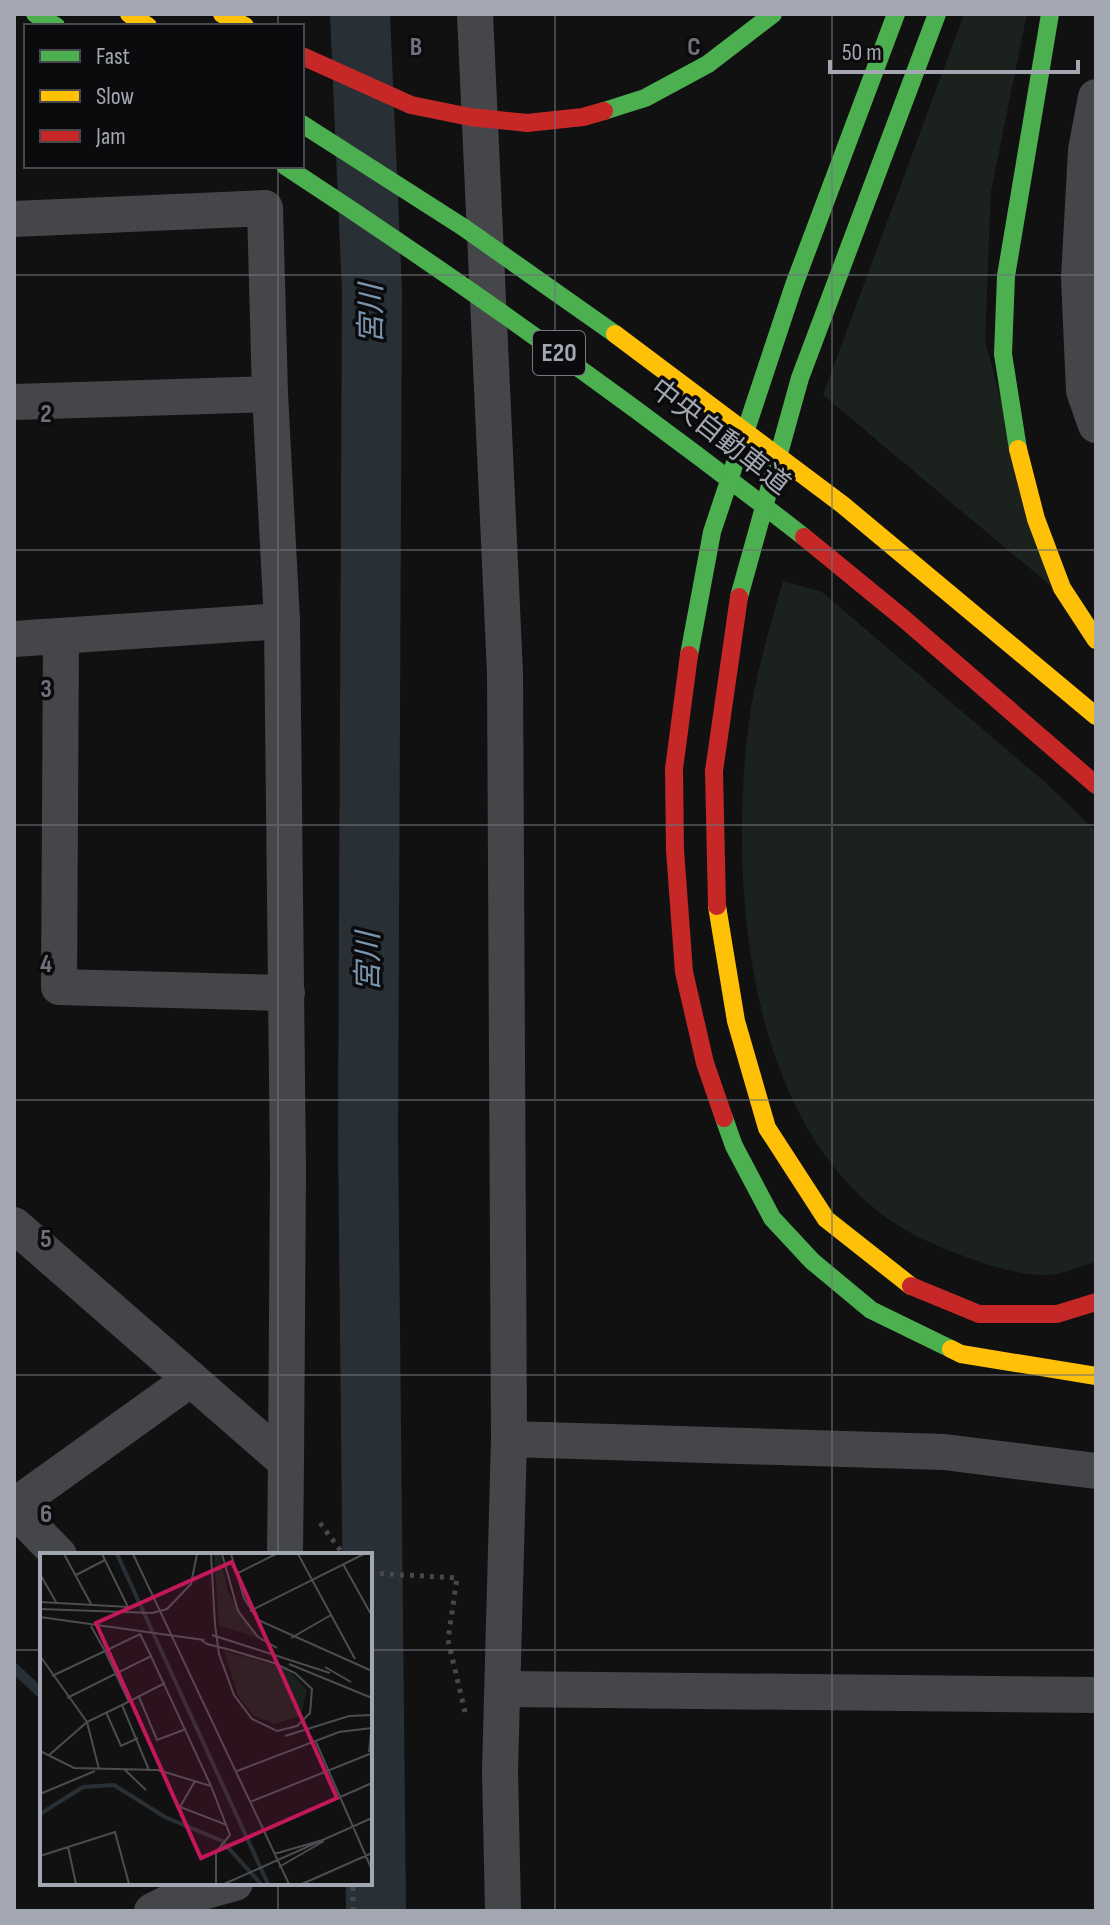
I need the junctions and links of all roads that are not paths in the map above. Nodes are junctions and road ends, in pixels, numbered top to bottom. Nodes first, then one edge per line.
1 (35, 14) edge
2 (222, 14) edge
3 (475, 14) edge
4 (773, 14) edge
5 (896, 14) edge
6 (937, 14) edge
7 (1050, 14) edge
8 (52, 24) edge
9 (241, 24) edge
10 (304, 57) edge
11 (1096, 97) edge
12 (304, 125) edge
13 (288, 168) edge
14 (14, 219) edge
15 (1090, 390) edge
16 (270, 394) junction
17 (14, 402) edge
18 (661, 424) junction
19 (1096, 425) edge
20 (683, 470) dead end
21 (701, 491) dead end
22 (774, 549) dead end
23 (282, 621) junction
24 (61, 638) junction
25 (14, 639) edge
26 (1096, 640) edge
27 (1096, 716) edge
28 (1096, 785) edge
29 (287, 993) junction
30 (14, 1225) edge
31 (1096, 1302) edge
32 (1096, 1376) edge
33 (191, 1379) junction
34 (509, 1439) junction
35 (286, 1462) junction
36 (1096, 1471) edge
37 (14, 1508) edge
38 (57, 1553) edge
39 (285, 1553) edge
40 (503, 1689) junction
41 (1096, 1695) edge
42 (228, 1885) edge
43 (163, 1905) edge
44 (503, 1911) edge

1 - 8 highway
2 - 9 highway
3 - 34 street
4 - 10 highway
5 - 32 highway
6 - 31 highway
7 - 26 highway
11 - 15 street
12 - 27 highway, 中央自動車道 / E20
13 - 18 highway, 中央自動車道 / E20
14 - 16 street
15 - 19 street
16 - 17 street
16 - 23 street
18 - 20 highway
18 - 28 highway, 中央自動車道 / E20
21 - 22 highway
23 - 24 street
23 - 29 street
24 - 25 street
24 - 29 street
29 - 35 street
30 - 33 street
33 - 35 street
33 - 37 street
34 - 36 street
34 - 40 street
35 - 39 street
37 - 38 street
40 - 41 street
40 - 44 street
42 - 43 street

